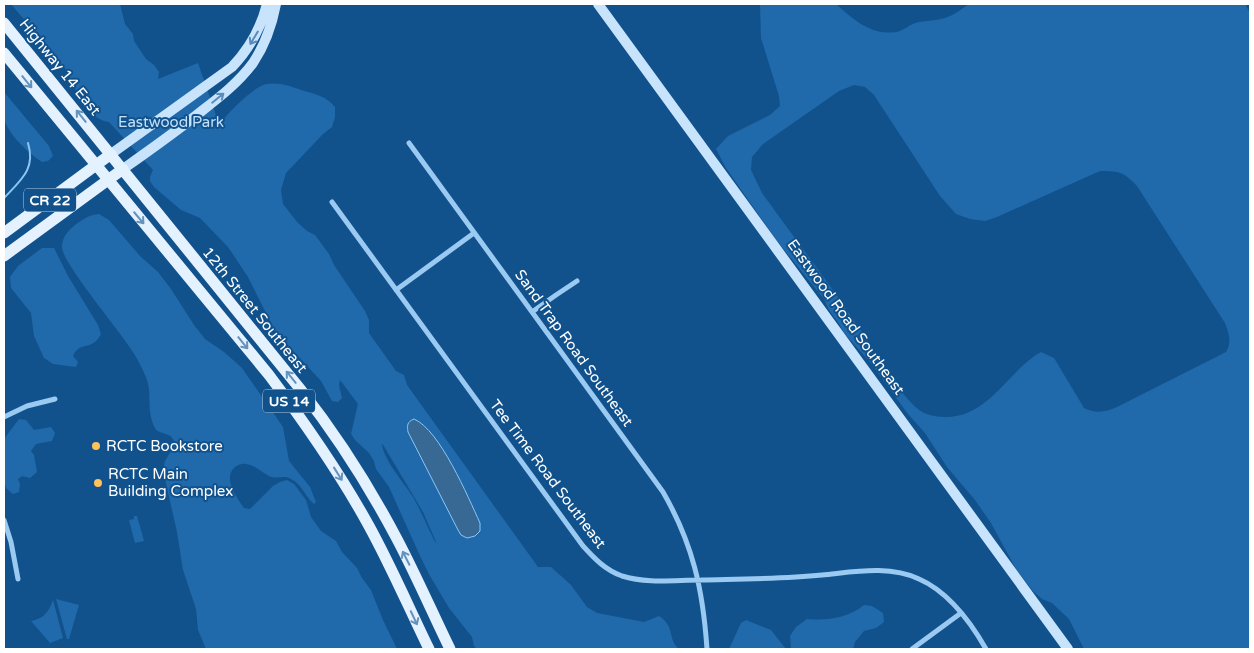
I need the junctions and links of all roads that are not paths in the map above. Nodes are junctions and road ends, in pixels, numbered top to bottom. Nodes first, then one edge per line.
1 (267, 4) edge
2 (276, 4) edge
3 (598, 4) edge
4 (4, 23) edge
5 (4, 53) edge
6 (409, 143) dead end
7 (111, 154) junction
8 (96, 166) junction
9 (123, 169) junction
10 (108, 180) junction
11 (332, 202) dead end
12 (4, 233) edge
13 (474, 233) junction
14 (4, 256) edge
15 (577, 281) dead end
16 (396, 290) junction
17 (532, 312) junction
18 (54, 399) dead end
19 (4, 417) edge
20 (4, 520) edge
21 (18, 579) dead end
22 (699, 580) junction
23 (961, 614) junction
24 (429, 649) edge
25 (450, 649) edge
26 (707, 649) edge
27 (912, 649) edge
28 (986, 649) edge
29 (1068, 649) edge

1 -> 7 street
9 -> 2 street
3 - 29 street, Eastwood Road Southeast
7 -> 4 main road, Highway 14 East / US 14
5 -> 8 main road, US 14
6 - 13 street, Sand Trap Road Southeast
7 - 8 main road, CR 22
7 - 9 main road, 12th Street Southeast / US 14
8 - 10 main road, 12th Street Southeast / US 14
8 - 12 main road, CR 22
9 - 10 main road, CR 22
25 -> 9 main road, 12th Street Southeast / US 14
10 - 14 main road, CR 22
10 -> 24 main road, 12th Street Southeast / US 14
11 - 16 street, Tee Time Road Southeast
13 - 16 street
13 - 17 street, Sand Trap Road Southeast
15 - 17 street
16 - 22 street, Tee Time Road Southeast
17 - 22 street, Sand Trap Road Southeast
18 - 19 street
20 - 21 street
22 - 23 street, Tee Time Road Southeast
22 - 26 street, Sand Trap Road Southeast
23 - 27 street
23 - 28 street, Tee Time Road Southeast

